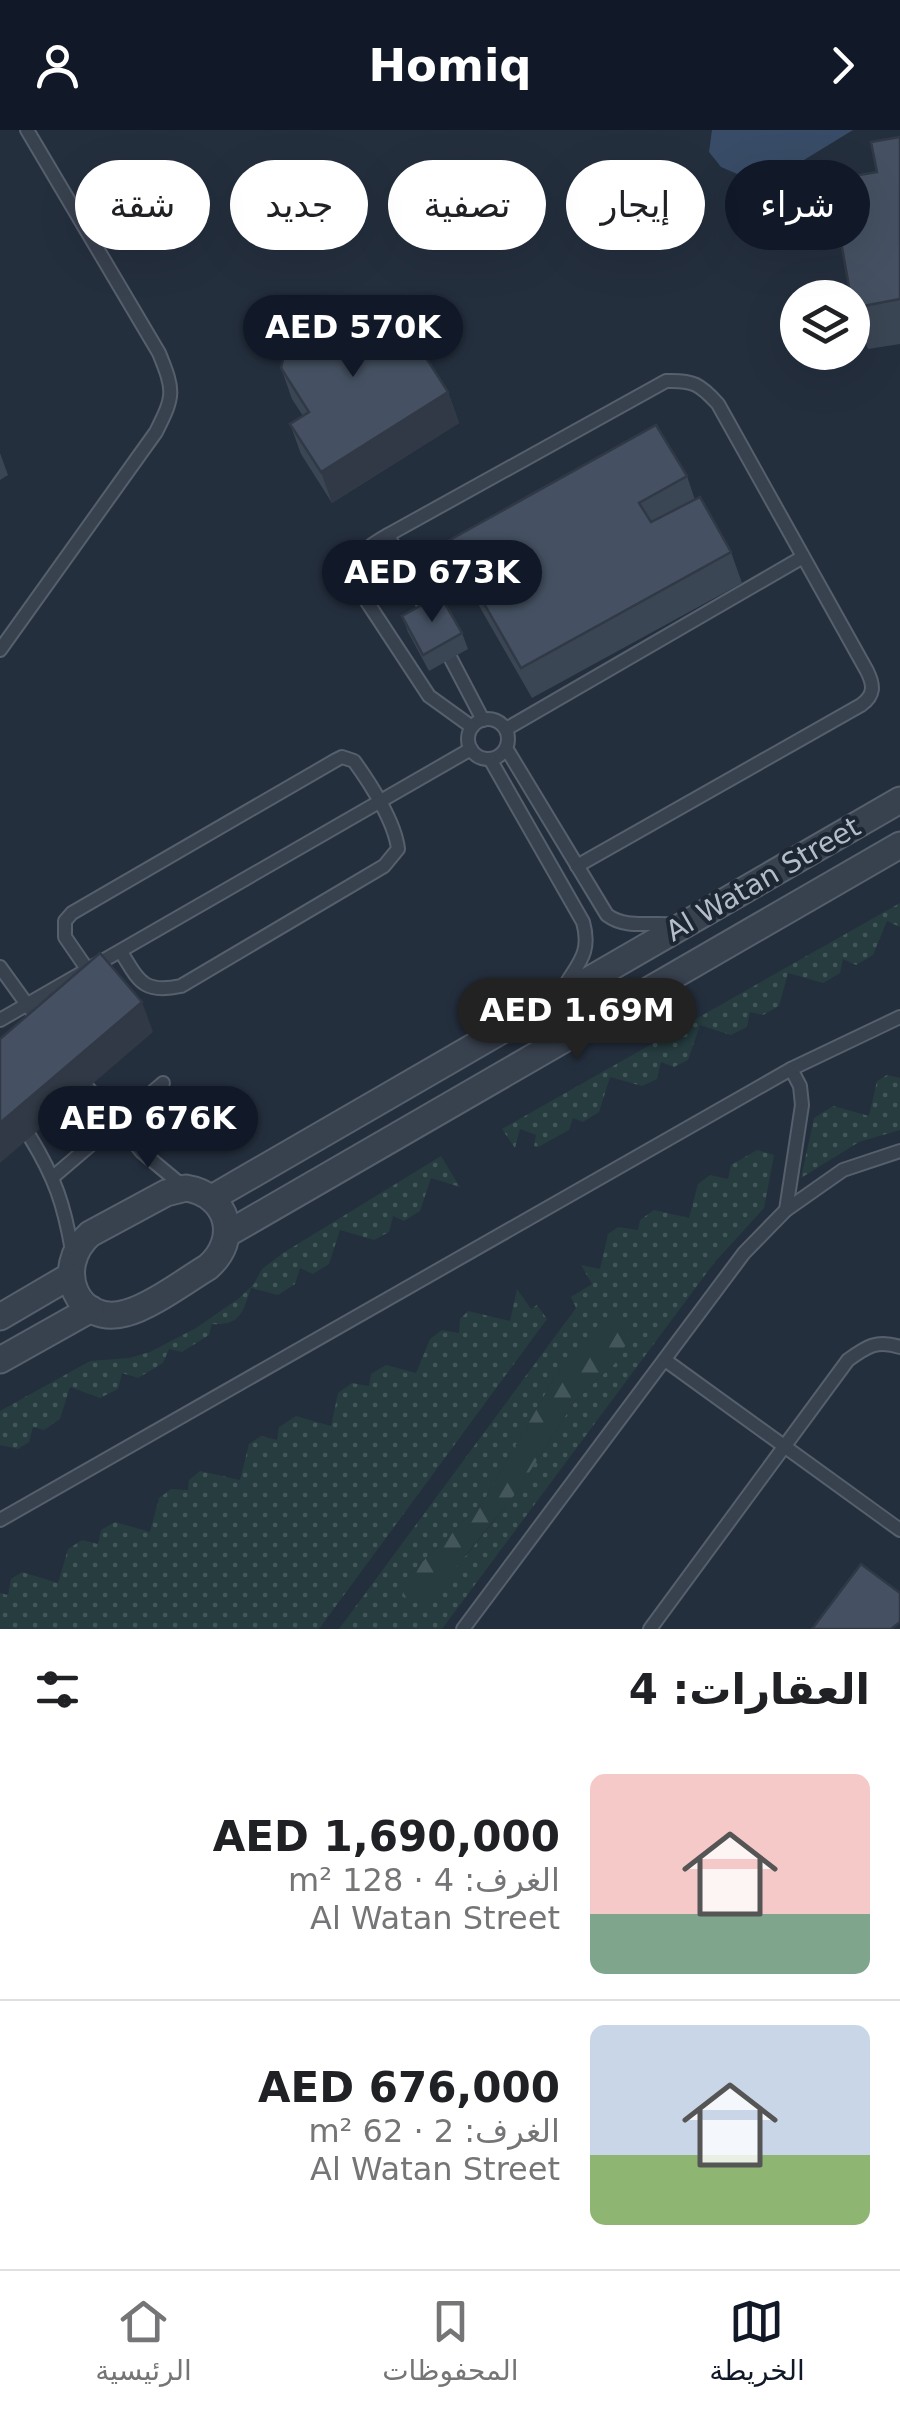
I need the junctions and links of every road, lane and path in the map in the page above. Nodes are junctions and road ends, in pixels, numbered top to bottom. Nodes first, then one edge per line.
1 (27, 130) edge
2 (388, 535) junction
3 (804, 558) junction
4 (431, 619) edge
5 (0, 650) edge
6 (452, 658) dead end
7 (478, 724) junction
8 (506, 730) junction
9 (506, 748) junction
10 (471, 749) junction
11 (490, 759) junction
12 (900, 800) edge
13 (379, 802) junction
14 (900, 845) edge
15 (576, 866) junction
16 (682, 926) junction
17 (121, 952) junction
18 (0, 967) edge
19 (87, 970) junction
20 (560, 997) junction
21 (27, 1005) junction
22 (900, 1017) edge
23 (0, 1020) edge
24 (38, 1021) edge
25 (791, 1069) junction
26 (164, 1082) dead end
27 (88, 1088) dead end
28 (116, 1123) junction
29 (30, 1138) dead end
30 (900, 1151) edge
31 (53, 1177) junction
32 (186, 1188) junction
33 (212, 1198) junction
34 (786, 1210) junction
35 (227, 1234) junction
36 (72, 1265) junction
37 (91, 1309) junction
38 (0, 1317) edge
39 (900, 1347) edge
40 (0, 1360) edge
41 (665, 1360) junction
42 (785, 1446) junction
43 (0, 1520) edge
44 (900, 1530) edge
45 (464, 1629) edge
46 (650, 1629) edge

1 - 5 lane
2 - 3 lane
2 - 4 lane
2 - 7 lane
3 - 8 lane
3 - 15 lane
6 - 7 lane
7 - 8 lane
7 - 10 lane
8 - 9 lane
9 - 11 lane
9 - 15 lane
10 - 11 lane
10 - 13 lane
11 - 20 lane
12 - 16 street, Al Watan Street
13 - 17 lane
13 - 17 lane
13 - 19 lane
14 - 35 street, Al Watan Street
15 - 16 lane
16 - 20 street, Al Watan Street
17 - 19 lane
18 - 21 lane
19 - 21 lane
20 - 33 street, Al Watan Street
21 - 23 lane
21 - 24 lane
22 - 25 lane
25 - 34 lane
25 - 43 lane
26 - 28 lane
27 - 28 lane
28 - 31 lane
28 - 32 lane
29 - 31 lane
30 - 34 lane
31 - 36 lane
32 - 33 street
32 - 36 street
33 - 35 street
34 - 41 lane
35 - 37 street
36 - 37 street
36 - 38 street
37 - 40 street
39 - 42 lane
41 - 42 lane
41 - 45 lane
42 - 44 lane
42 - 46 lane

